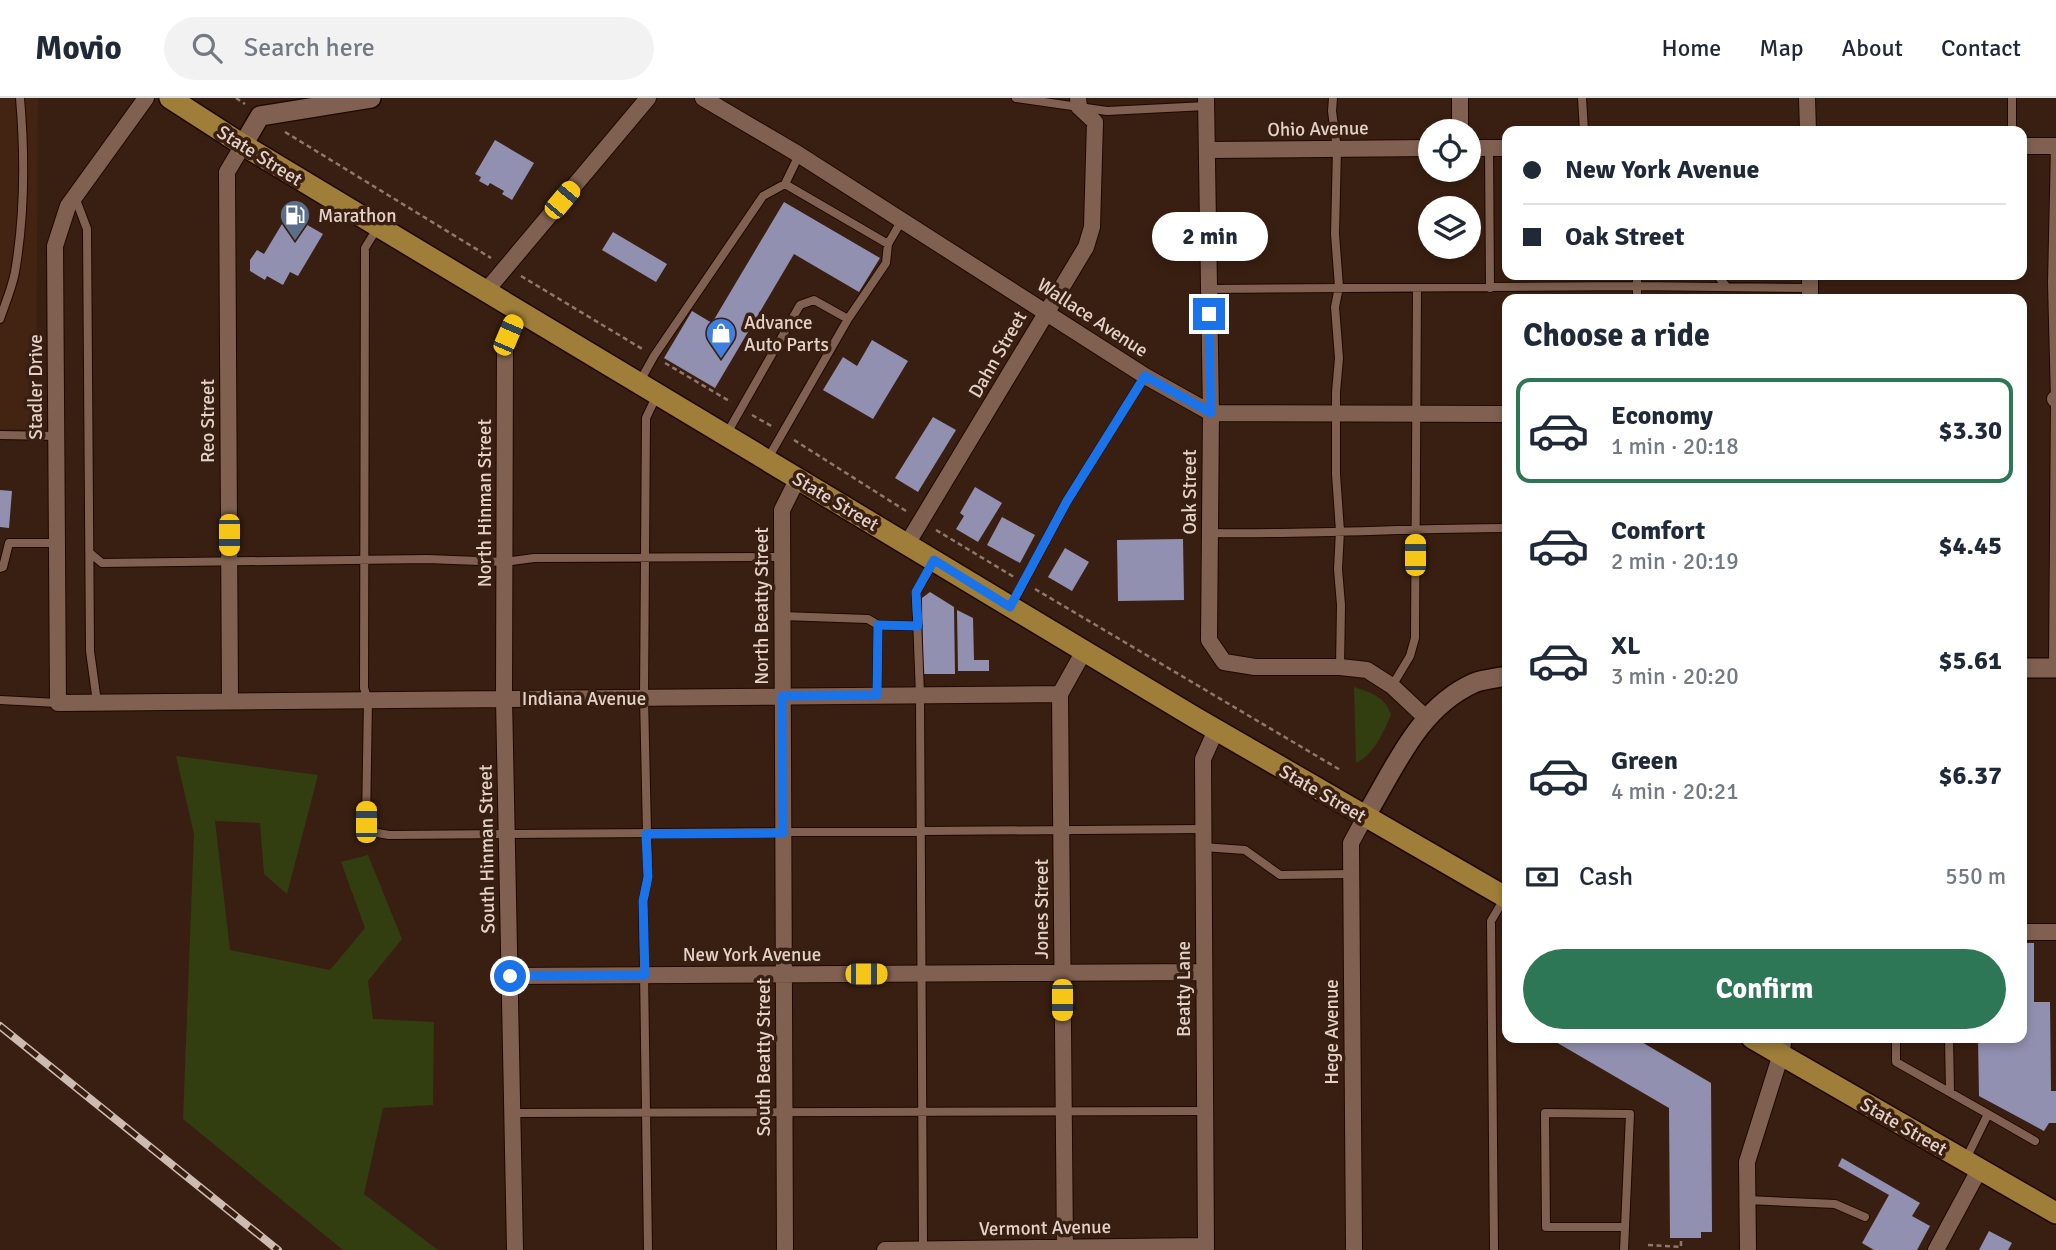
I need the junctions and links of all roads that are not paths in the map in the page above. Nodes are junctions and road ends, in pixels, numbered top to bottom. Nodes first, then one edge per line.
1 (20, 98) edge
2 (146, 98) edge
3 (170, 98) edge
4 (371, 98) edge
5 (648, 98) edge
6 (703, 98) edge
7 (1016, 98) edge
8 (1334, 98) edge
9 (1460, 98) edge
10 (1582, 98) edge
11 (1807, 98) edge
12 (2012, 98) edge
13 (1206, 102) edge
14 (1078, 103) edge
15 (1460, 119) edge
16 (1584, 126) edge
17 (1808, 126) edge
18 (2012, 126) edge
19 (243, 145) junction
20 (2027, 146) edge
21 (2056, 146) edge
22 (1418, 148) edge
23 (1481, 148) edge
24 (1489, 148) junction
25 (1502, 148) edge
26 (1337, 149) junction
27 (1207, 150) junction
28 (799, 155) junction
29 (785, 184) junction
30 (75, 197) junction
31 (902, 220) junction
32 (379, 226) junction
33 (888, 244) junction
34 (1637, 280) edge
35 (1721, 280) edge
36 (2054, 283) edge
37 (1637, 286) junction
38 (1726, 286) junction
39 (1339, 287) junction
40 (1810, 287) edge
41 (1417, 288) junction
42 (1490, 288) junction
43 (1209, 289) junction
44 (486, 291) junction
45 (1637, 294) edge
46 (518, 310) junction
47 (1045, 313) junction
48 (0, 319) edge
49 (848, 319) junction
50 (1145, 376) junction
51 (648, 389) junction
52 (2056, 399) edge
53 (1211, 413) junction
54 (1336, 413) junction
55 (1416, 414) junction
56 (1502, 414) edge
57 (0, 435) edge
58 (726, 435) junction
59 (57, 436) junction
60 (767, 460) junction
61 (798, 478) junction
62 (1415, 528) junction
63 (1502, 528) edge
64 (1340, 531) junction
65 (1210, 533) junction
66 (57, 542) junction
67 (907, 544) junction
68 (90, 554) junction
69 (782, 557) junction
70 (645, 558) junction
71 (365, 560) junction
72 (934, 560) junction
73 (229, 562) junction
74 (505, 562) junction
75 (0, 568) edge
76 (1010, 607) junction
77 (782, 616) junction
78 (878, 625) junction
79 (918, 626) junction
80 (1084, 651) junction
81 (1340, 667) junction
82 (2027, 668) edge
83 (2054, 668) edge
84 (1502, 677) edge
85 (1392, 686) junction
86 (1060, 694) junction
87 (877, 695) junction
88 (920, 695) junction
89 (782, 696) junction
90 (644, 698) junction
91 (504, 699) junction
92 (0, 700) edge
93 (368, 700) junction
94 (230, 701) junction
95 (97, 702) junction
96 (58, 703) junction
97 (1426, 718) junction
98 (1216, 730) junction
99 (1365, 817) junction
100 (1203, 829) junction
101 (1061, 830) junction
102 (919, 832) junction
103 (783, 833) junction
104 (646, 834) junction
105 (507, 835) junction
106 (1203, 846) junction
107 (1351, 874) junction
108 (1502, 896) edge
109 (1502, 905) edge
110 (2027, 932) edge
111 (2056, 932) edge
112 (1204, 972) junction
113 (1062, 973) junction
114 (921, 974) junction
115 (645, 975) junction
116 (783, 975) junction
117 (510, 976) junction
118 (1896, 1043) edge
119 (1949, 1043) edge
120 (1782, 1046) edge
121 (1950, 1091) junction
122 (1063, 1111) junction
123 (1205, 1111) junction
124 (784, 1112) junction
125 (921, 1112) junction
126 (513, 1113) junction
127 (645, 1113) junction
128 (1988, 1114) junction
129 (2035, 1141) dead end
130 (1972, 1166) junction
131 (1747, 1200) junction
132 (2056, 1213) edge
133 (1865, 1217) dead end
134 (1625, 1227) junction
135 (1206, 1248) edge
136 (1065, 1249) edge
137 (515, 1250) edge
138 (648, 1250) edge
139 (785, 1250) edge
140 (885, 1250) edge
141 (923, 1250) edge
142 (1354, 1250) edge
143 (1494, 1250) edge
144 (1624, 1250) edge
145 (1748, 1250) edge
146 (1936, 1250) edge

1 - 48 lane
2 - 30 street, Stadler Drive
3 - 19 highway, State Street
4 - 19 street
5 - 44 street
6 - 28 street, Wallace Avenue
7 - 14 lane
8 - 26 lane
9 - 15 street
10 - 16 lane
11 - 17 street
12 - 18 lane
13 - 14 lane
13 - 27 street, Oak Street
14 - 47 street, Dahn Street
19 - 32 highway, State Street
19 - 73 street, Reo Street
20 - 21 street
21 - 36 lane
22 - 26 street, Ohio Avenue
23 - 24 street
24 - 25 street
24 - 42 lane
26 - 27 street, Ohio Avenue
26 - 39 lane
27 - 43 street, Oak Street
28 - 29 lane
28 - 31 street, Wallace Avenue
29 - 33 lane
29 - 51 lane
30 - 59 street, Stadler Drive
30 - 68 lane
31 - 33 lane
31 - 47 street, Wallace Avenue
32 - 44 highway, State Street
32 - 71 lane
33 - 49 lane
34 - 37 lane
35 - 38 lane
36 - 52 lane
37 - 38 lane
37 - 42 lane
37 - 45 lane
38 - 40 lane
39 - 41 lane
39 - 43 lane
39 - 54 lane
41 - 42 lane
41 - 55 lane
43 - 53 street, Oak Street
44 - 46 highway, State Street
46 - 51 highway, State Street
46 - 74 street, North Hinman Street
47 - 50 street, Wallace Avenue
47 - 67 street, Dahn Street
49 - 58 lane
49 - 60 lane
50 - 53 street, Wallace Avenue
50 - 76 lane
51 - 58 highway, State Street
51 - 70 lane
52 - 83 lane
53 - 54 street, Wallace Avenue
53 - 65 street, Oak Street
54 - 55 street, Wallace Avenue
54 - 64 lane
55 - 56 street, Wallace Avenue
55 - 62 lane
57 - 59 lane
58 - 60 highway, State Street
59 - 66 street, Stadler Drive
60 - 61 highway, State Street
61 - 67 highway, State Street
61 - 69 street, North Beatty Street
62 - 63 lane
62 - 64 lane
62 - 85 lane
64 - 65 lane
64 - 81 lane
65 - 81 street, Oak Street
66 - 75 lane
66 - 96 street, Stadler Drive
67 - 72 highway, State Street
68 - 73 lane
68 - 95 lane
69 - 70 lane
69 - 77 street, North Beatty Street
70 - 74 lane
70 - 90 lane
71 - 73 lane
71 - 74 lane
71 - 93 lane
72 - 76 highway, State Street
72 - 79 lane
73 - 94 street, Reo Street
74 - 91 street, North Hinman Street
76 - 80 highway, State Street
77 - 78 lane
77 - 89 street, North Beatty Street
78 - 79 lane
78 - 87 lane
79 - 88 lane
80 - 86 street
80 - 98 highway, State Street
81 - 85 street, Oak Street
82 - 83 street
84 - 97 street
85 - 97 street, Oak Street
86 - 88 street, Indiana Avenue
86 - 101 street, Jones Street
87 - 88 street, Indiana Avenue
87 - 89 street, Indiana Avenue
88 - 102 lane
89 - 90 street, Indiana Avenue
89 - 103 street, South Beatty Street
90 - 91 street, Indiana Avenue
90 - 104 lane
91 - 93 street, Indiana Avenue
91 - 105 street, South Hinman Street
92 - 96 lane
93 - 94 street, Indiana Avenue
93 - 105 lane
94 - 95 street, Indiana Avenue
95 - 96 street, Indiana Avenue
97 - 99 street
98 - 99 highway, State Street
98 - 100 street, Beatty Lane
99 - 107 street, Hege Avenue
99 - 108 highway, State Street
100 - 101 lane
100 - 106 street, Beatty Lane
101 - 102 lane
101 - 113 street, Jones Street
102 - 103 lane
102 - 114 lane
103 - 104 lane
103 - 116 street, South Beatty Street
104 - 105 lane
104 - 115 lane
105 - 117 street, South Hinman Street
106 - 107 lane
106 - 112 street, Beatty Lane
107 - 142 street, Hege Avenue
109 - 143 lane
110 - 111 street
112 - 113 street, New York Avenue
112 - 123 street, Beatty Lane
113 - 114 street, New York Avenue
113 - 122 street, Jones Street
114 - 116 street, New York Avenue
114 - 125 lane
115 - 116 street, New York Avenue
115 - 117 street, New York Avenue
115 - 127 lane
116 - 124 street, South Beatty Street
117 - 126 street, South Hinman Street
118 - 121 lane
119 - 121 lane
120 - 130 highway, State Street
120 - 131 street
121 - 128 lane
122 - 123 lane
122 - 125 lane
122 - 136 street, Jones Street
123 - 135 street, Beatty Lane
124 - 125 lane
124 - 127 lane
124 - 139 street, South Beatty Street
125 - 141 lane
126 - 127 lane
126 - 137 street, South Hinman Street
127 - 138 lane
128 - 129 lane
128 - 130 lane
130 - 132 highway, State Street
130 - 146 street
131 - 133 lane
131 - 145 street
134 - 134 lane
134 - 144 lane
135 - 136 street, Vermont Avenue
136 - 141 street, Vermont Avenue
140 - 141 street, Vermont Avenue

